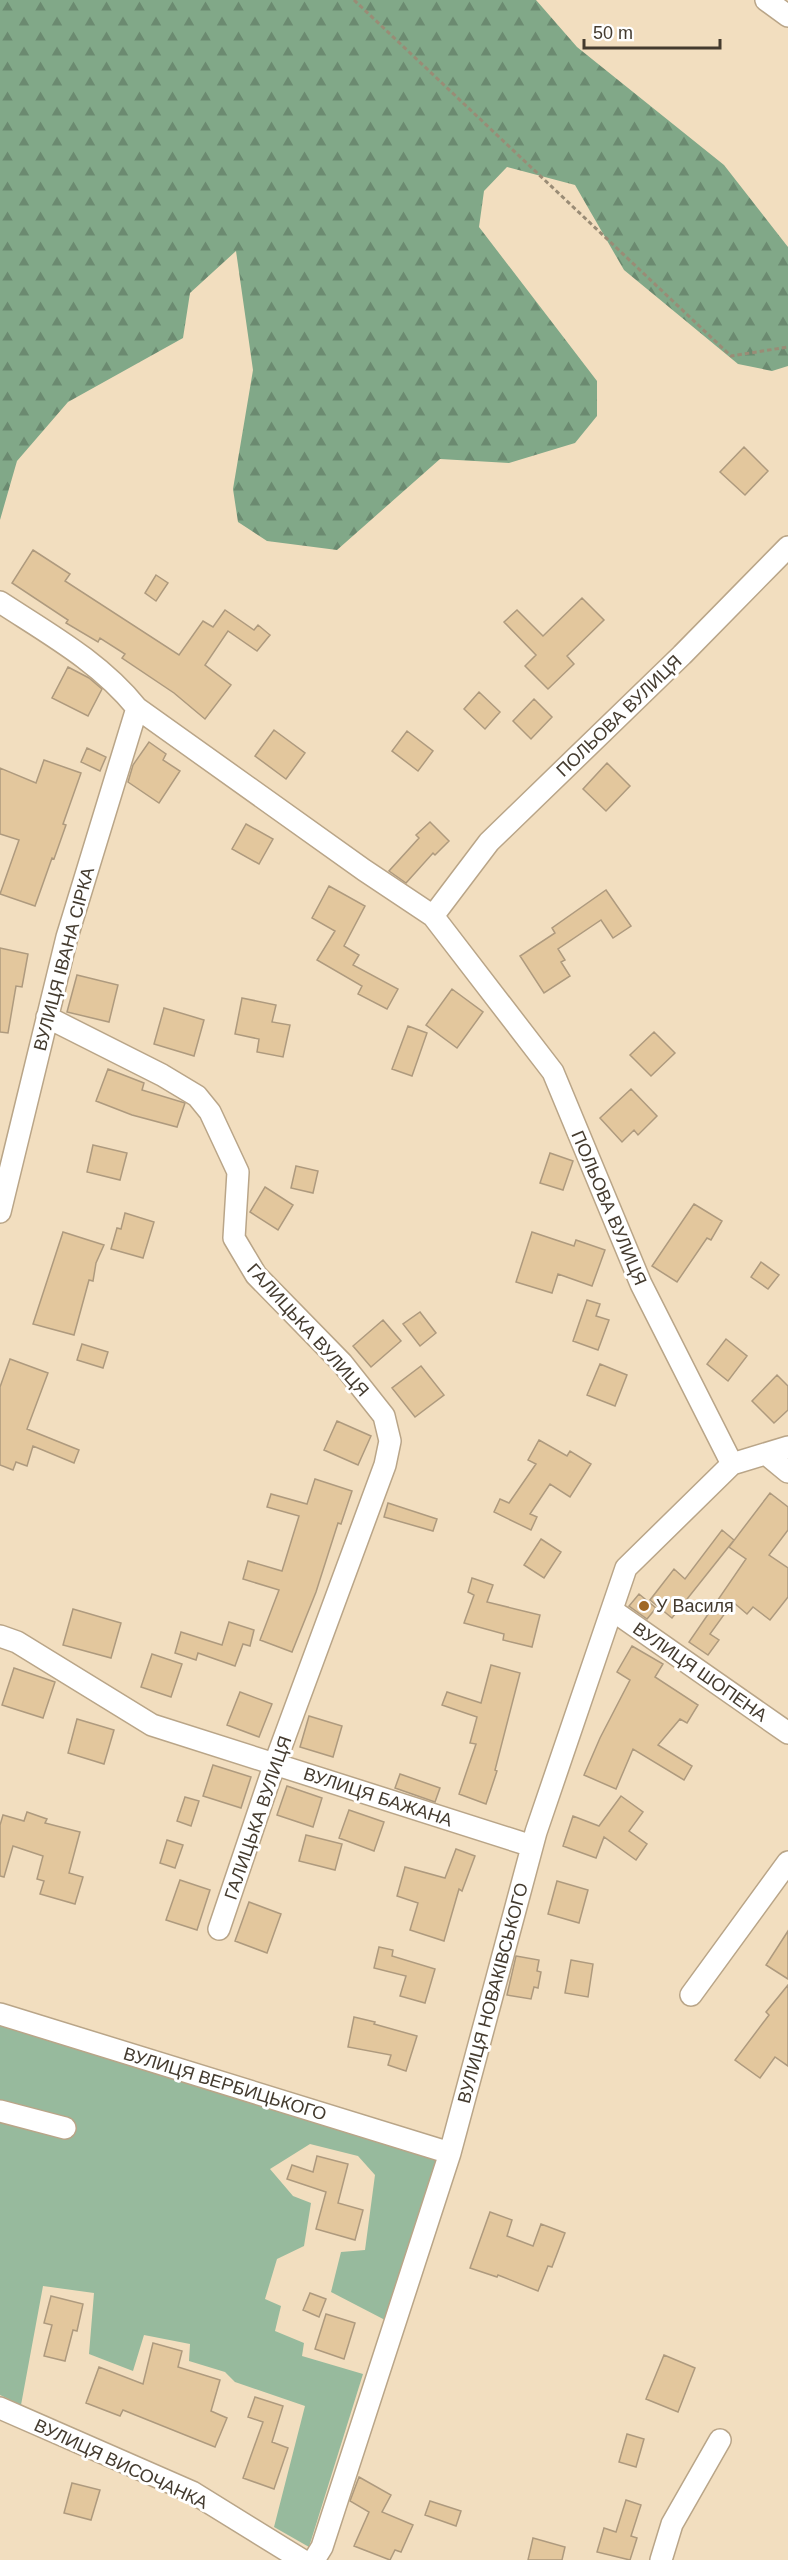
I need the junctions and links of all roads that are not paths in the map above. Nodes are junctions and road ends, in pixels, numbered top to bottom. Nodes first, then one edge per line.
1 (766, 0) edge
2 (788, 16) edge
3 (788, 547) edge
4 (0, 602) edge
5 (137, 708) junction
6 (433, 916) junction
7 (47, 1017) junction
8 (0, 1212) edge
9 (788, 1447) edge
10 (766, 1454) junction
11 (732, 1464) junction
12 (788, 1472) edge
13 (612, 1610) junction
14 (0, 1636) edge
15 (788, 1733) edge
16 (275, 1763) junction
17 (532, 1846) junction
18 (788, 1862) edge
19 (219, 1929) dead end
20 (691, 1995) dead end
21 (0, 2014) edge
22 (0, 2111) edge
23 (65, 2128) dead end
24 (450, 2153) junction
25 (0, 2408) edge
26 (720, 2440) dead end
27 (302, 2560) edge
28 (314, 2560) edge
29 (662, 2560) edge

1 - 2 street
3 - 6 street, ПОЛЬОВА ВУЛИЦЯ
4 - 5 street, ПОЛЬОВА ВУЛИЦЯ
5 - 6 street, ПОЛЬОВА ВУЛИЦЯ
5 - 7 street, ВУЛИЦЯ ІВАНА СІРКА
6 - 11 street, ПОЛЬОВА ВУЛИЦЯ
7 - 8 street, ВУЛИЦЯ ІВАНА СІРКА
7 - 16 street, ГАЛИЦЬКА ВУЛИЦЯ
9 - 10 street
10 - 11 street
10 - 12 street
11 - 13 street, ВУЛИЦЯ НОВАКІВСЬКОГО
13 - 15 street, ВУЛИЦЯ ШОПЕНА
13 - 17 street, ВУЛИЦЯ НОВАКІВСЬКОГО
14 - 16 street, ВУЛИЦЯ БАЖАНА
16 - 17 street, ВУЛИЦЯ БАЖАНА
16 - 19 street, ГАЛИЦЬКА ВУЛИЦЯ
17 - 24 street, ВУЛИЦЯ НОВАКІВСЬКОГО
18 - 20 street
21 - 24 street, ВУЛИЦЯ ВЕРБИЦЬКОГО
22 - 23 street
24 - 28 street, ВУЛИЦЯ НОВАКІВСЬКОГО
25 - 27 street, ВУЛИЦЯ ВИСОЧАНКА
26 - 29 street

